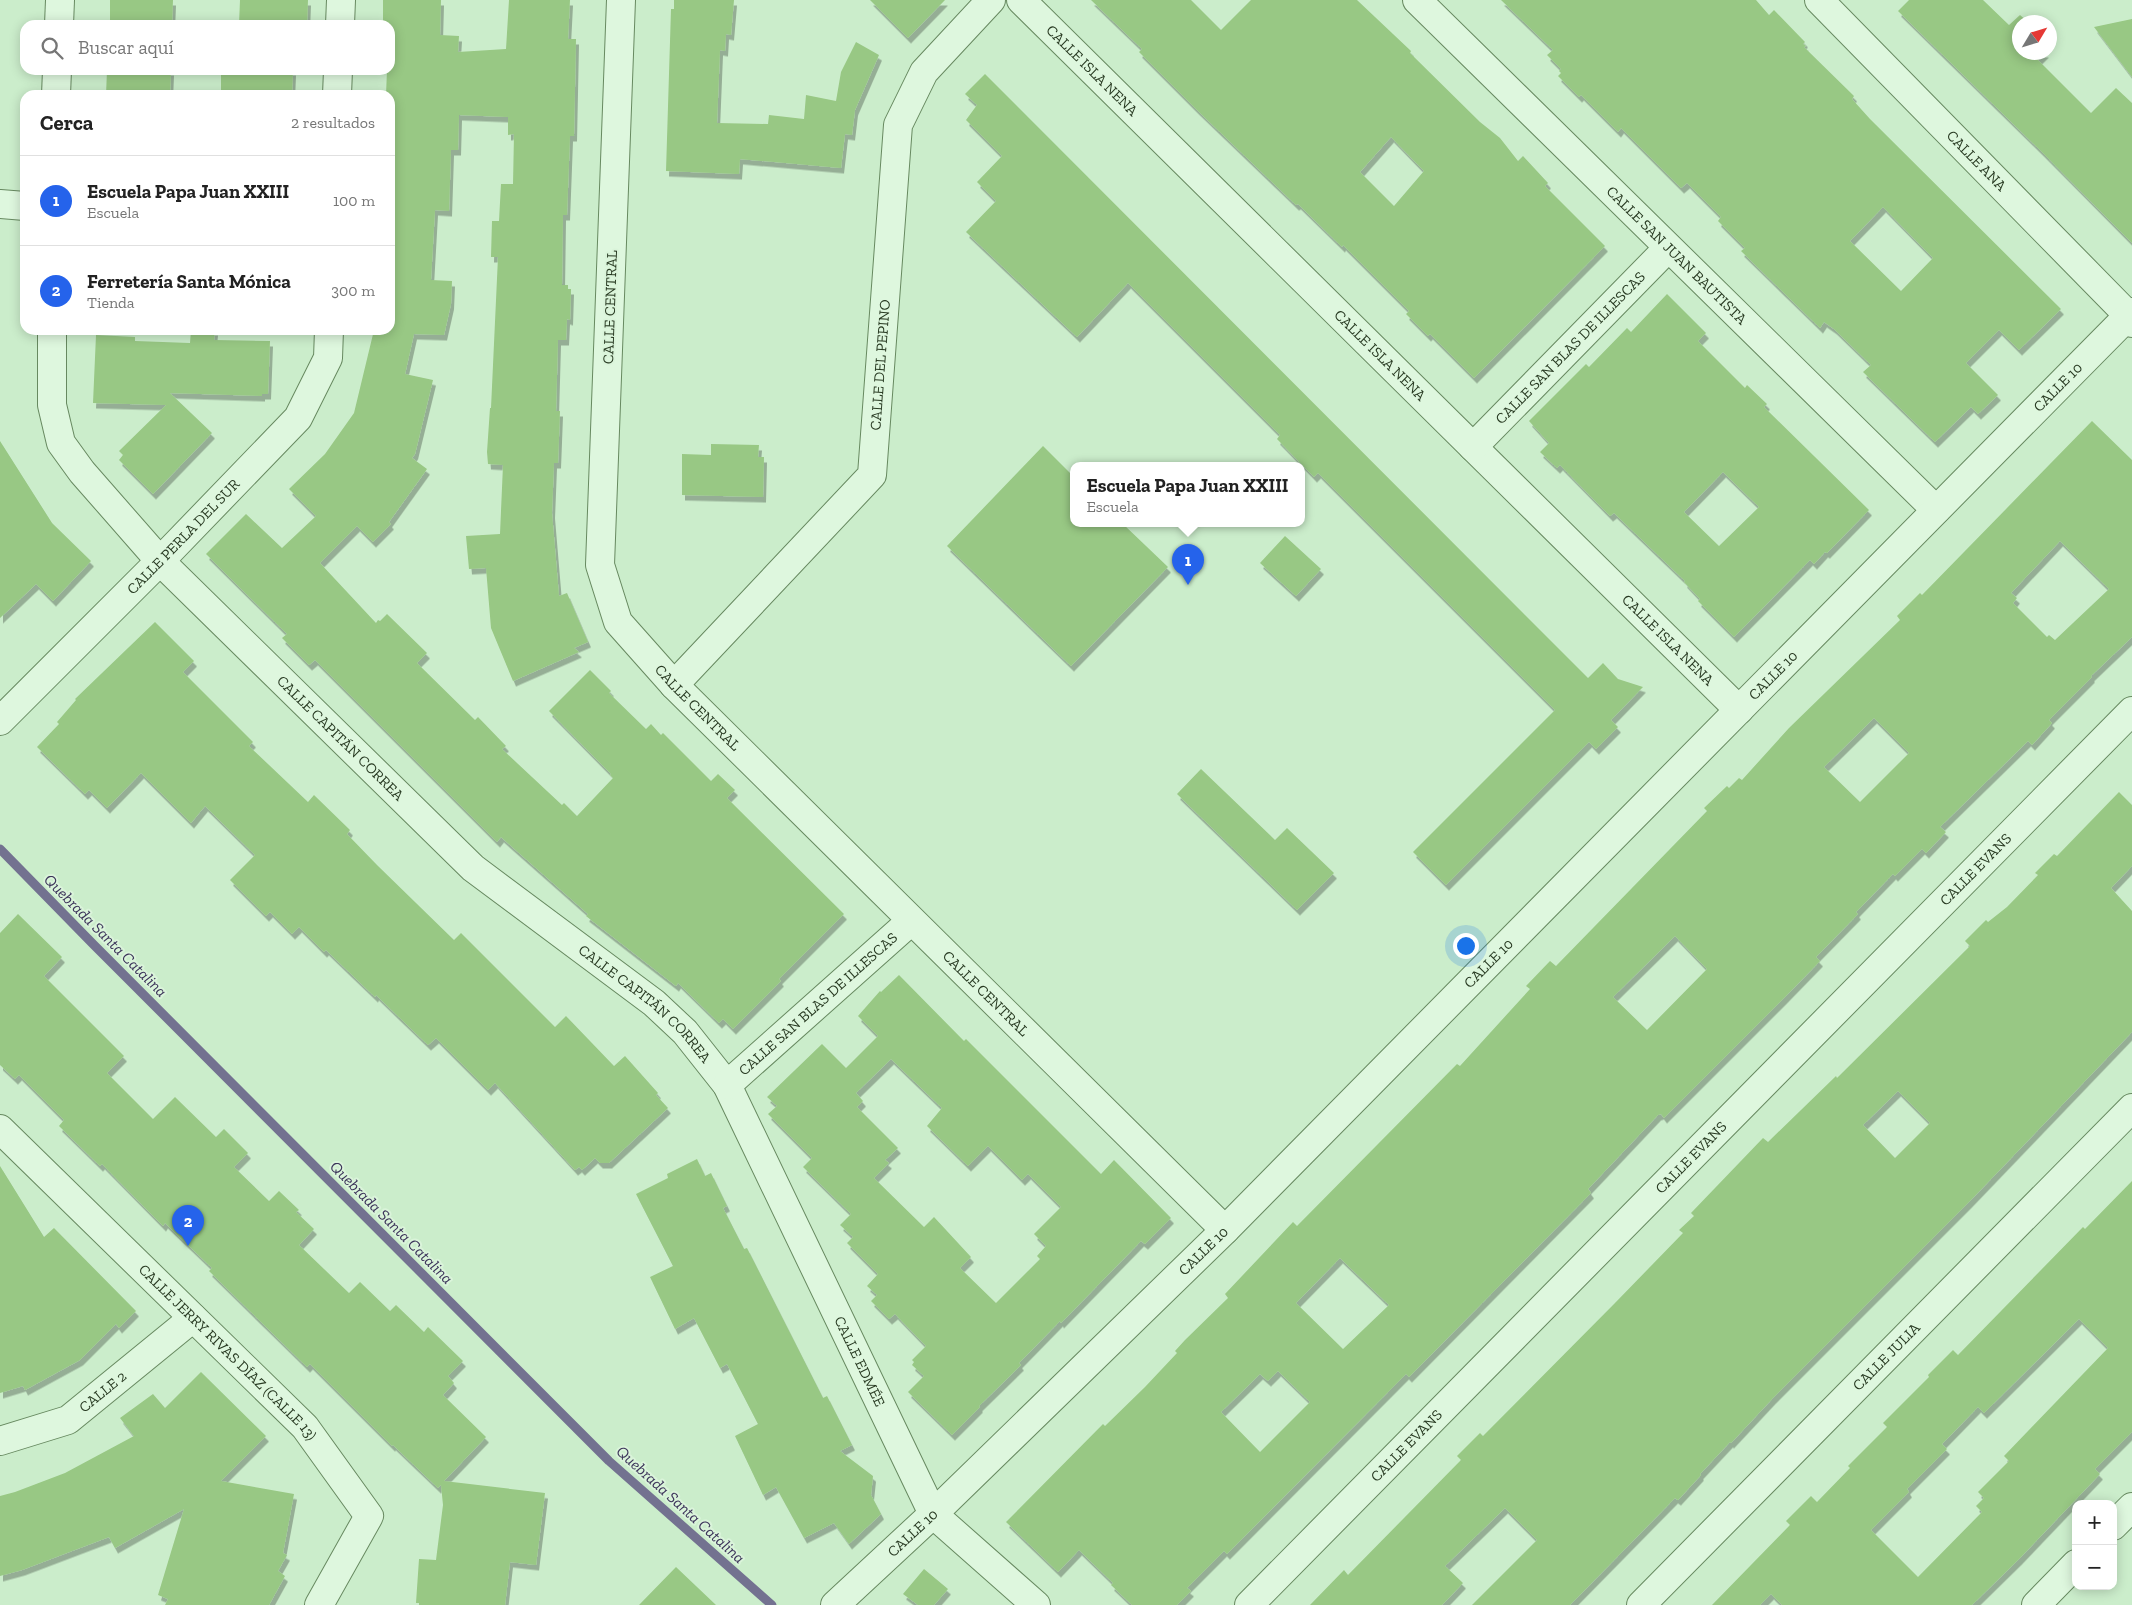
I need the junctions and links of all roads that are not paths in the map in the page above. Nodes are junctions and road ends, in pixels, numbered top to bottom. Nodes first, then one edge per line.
1 (60, 0) edge
2 (340, 0) edge
3 (621, 0) edge
4 (991, 0) edge
5 (1021, 0) edge
6 (1417, 0) edge
7 (1819, 0) edge
8 (59, 20) edge
9 (340, 20) edge
10 (57, 75) edge
11 (338, 75) edge
12 (56, 90) edge
13 (337, 90) edge
14 (0, 204) edge
15 (20, 206) edge
16 (1668, 248) junction
17 (2131, 317) edge
18 (52, 335) edge
19 (329, 335) edge
20 (1472, 447) junction
21 (1936, 510) junction
22 (160, 561) junction
23 (674, 685) junction
24 (1738, 710) junction
25 (2132, 711) edge
26 (0, 721) edge
27 (911, 921) junction
28 (727, 1085) junction
29 (2132, 1108) edge
30 (0, 1129) edge
31 (1225, 1230) junction
32 (193, 1318) junction
33 (0, 1441) edge
34 (2132, 1507) edge
35 (933, 1514) junction
36 (2117, 1522) edge
37 (2072, 1568) edge
38 (319, 1605) edge
39 (835, 1605) edge
40 (1036, 1605) edge
41 (1249, 1605) edge
42 (1641, 1605) edge
43 (2036, 1605) edge

1 - 8 street
2 - 9 street
3 - 23 street, CALLE CENTRAL
4 - 23 street, CALLE DEL PEPINO
5 - 20 street, CALLE ISLA NENA
6 - 16 street, CALLE SAN JUAN BAUTISTA
7 - 17 street, CALLE ANA
10 - 12 street
11 - 13 street
14 - 15 street
16 - 20 street, CALLE SAN BLAS DE ILLESCAS
16 - 21 street, CALLE SAN JUAN BAUTISTA
17 - 21 street, CALLE 10
18 - 22 street, CALLE CAPITÁN CORREA
19 - 22 street, CALLE PERLA DEL SUR
20 - 24 street, CALLE ISLA NENA
21 - 24 street, CALLE 10
22 - 26 street, CALLE PERLA DEL SUR
22 - 28 street, CALLE CAPITÁN CORREA
23 - 27 street, CALLE CENTRAL
24 - 31 street, CALLE 10
25 - 41 street, CALLE EVANS
27 - 28 street, CALLE SAN BLAS DE ILLESCAS
27 - 31 street, CALLE CENTRAL
28 - 35 street, CALLE EDMÉE
29 - 42 street, CALLE JULIA
30 - 32 street, CALLE JERRY RIVAS DÍAZ (CALLE 13)
31 - 35 street, CALLE 10
32 - 33 street, CALLE 2
32 - 38 street, CALLE JERRY RIVAS DÍAZ (CALLE 13)
34 - 36 street
35 - 39 street, CALLE 10
35 - 40 street, CALLE EDMÉE
37 - 43 street

